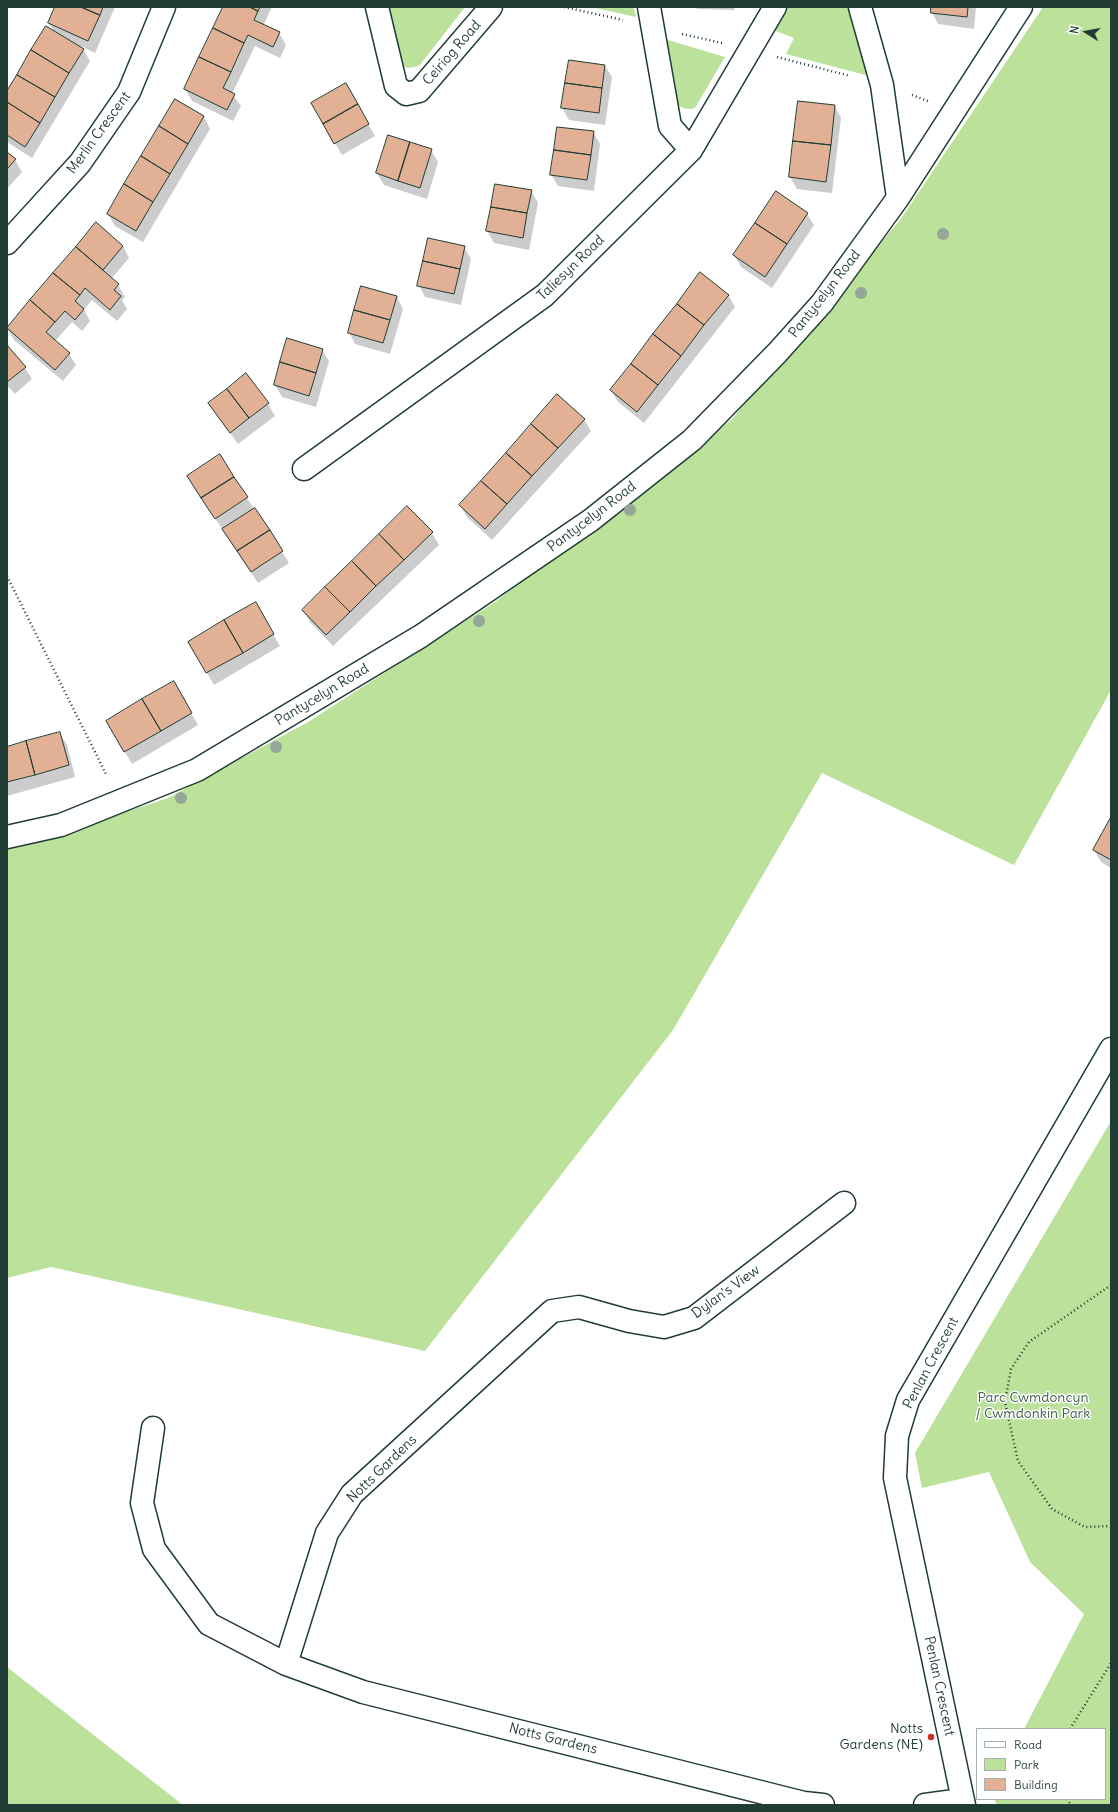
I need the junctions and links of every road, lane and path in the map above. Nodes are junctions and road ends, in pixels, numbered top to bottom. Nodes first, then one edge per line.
1 (164, 7) edge
2 (377, 7) edge
3 (491, 7) edge
4 (564, 7) edge
5 (775, 7) edge
6 (860, 7) edge
7 (1021, 7) edge
8 (651, 17) edge
9 (751, 50) junction
10 (882, 85) junction
11 (955, 111) junction
12 (692, 150) junction
13 (898, 198) junction
14 (7, 243) edge
15 (304, 469) dead end
16 (7, 576) edge
17 (110, 783) dead end
18 (7, 838) edge
19 (1111, 1049) edge
20 (844, 1203) dead end
21 (1111, 1285) edge
22 (528, 1334) joint
23 (153, 1428) dead end
24 (1111, 1526) edge
25 (1111, 1663) edge
26 (286, 1664) junction
27 (1071, 1728) edge
28 (963, 1803) edge
29 (823, 1805) edge
30 (925, 1805) edge

1 - 14 street, Merlin Crescent
2 - 3 street, Ceiriog Road
4 - 8 path
5 - 9 street, Taliesyn Road
6 - 10 street
7 - 11 street, Pantycelyn Road
8 - 9 path
8 - 12 street
9 - 10 path
9 - 12 street, Taliesyn Road
10 - 11 path
10 - 13 street
11 - 13 street, Pantycelyn Road
12 - 15 street, Taliesyn Road
13 - 18 street, Pantycelyn Road
16 - 17 path
19 - 28 street, Penlan Crescent
20 - 22 street, Dylan's View
21 - 24 path
22 - 26 street, Notts Gardens
23 - 26 street, Notts Gardens
25 - 27 path
26 - 29 street, Notts Gardens
28 - 30 street

